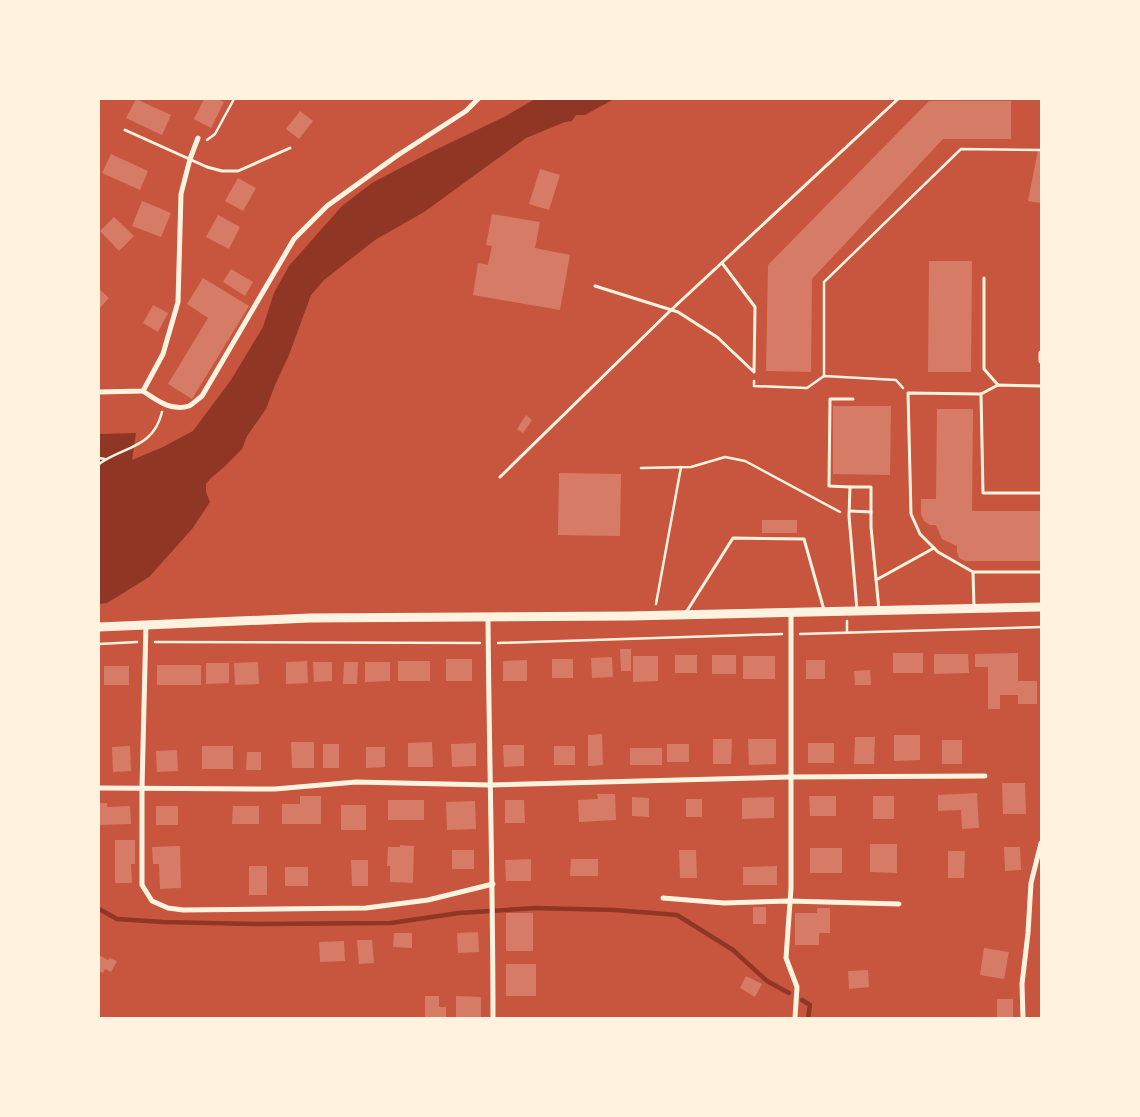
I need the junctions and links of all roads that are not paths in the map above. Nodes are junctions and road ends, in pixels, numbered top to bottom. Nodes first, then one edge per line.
1 (478, 99) edge
2 (898, 99) edge
3 (125, 130) dead end
4 (198, 138) road end
5 (290, 148) dead end
6 (190, 159) junction
7 (722, 262) junction
8 (984, 278) dead end
9 (595, 286) dead end
10 (671, 310) junction
11 (1041, 353) edge
12 (1041, 361) edge
13 (998, 385) junction
14 (1041, 386) edge
15 (143, 391) junction
16 (99, 392) edge
17 (982, 394) junction
18 (853, 399) dead end
19 (500, 477) dead end
20 (850, 487) junction
21 (1041, 493) edge
22 (850, 511) junction
23 (871, 512) junction
24 (934, 548) junction
25 (973, 572) junction
26 (1041, 572) edge
27 (876, 580) junction
28 (1041, 607) edge
29 (974, 608) junction
30 (857, 611) junction
31 (879, 611) junction
32 (824, 613) junction
33 (791, 614) junction
34 (684, 615) junction
35 (488, 618) junction
36 (146, 624) junction
37 (99, 626) edge
38 (790, 776) junction
39 (985, 776) dead end
40 (490, 785) junction
41 (99, 788) edge
42 (142, 788) junction
43 (1041, 843) edge
44 (493, 884) junction
45 (663, 898) dead end
46 (789, 901) junction
47 (900, 904) dead end
48 (492, 1018) edge
49 (795, 1018) edge
50 (1023, 1018) edge

1 - 15 street
2 - 7 lane
3 - 6 lane
4 - 6 street
5 - 6 lane
6 - 15 street
7 - 10 lane
7 - 10 lane
8 - 13 lane
9 - 10 lane
10 - 19 lane
11 - 12 street
13 - 14 lane
13 - 17 lane
15 - 16 street
17 - 21 lane
17 - 24 lane
18 - 20 lane
20 - 22 lane
20 - 23 lane
22 - 23 lane
22 - 30 lane
23 - 27 lane
24 - 25 lane
24 - 27 lane
25 - 26 lane
25 - 29 lane
27 - 31 lane
28 - 29 street
29 - 31 street
30 - 31 street
30 - 32 street
32 - 33 street
32 - 34 lane
33 - 34 street
33 - 38 street
34 - 35 street
35 - 36 street
35 - 40 street
36 - 37 street
36 - 42 street
38 - 39 street
38 - 40 street
38 - 46 street
40 - 42 street
40 - 44 street
41 - 42 street
42 - 44 street
43 - 50 street
44 - 48 street
45 - 46 street
46 - 47 street
46 - 49 street

